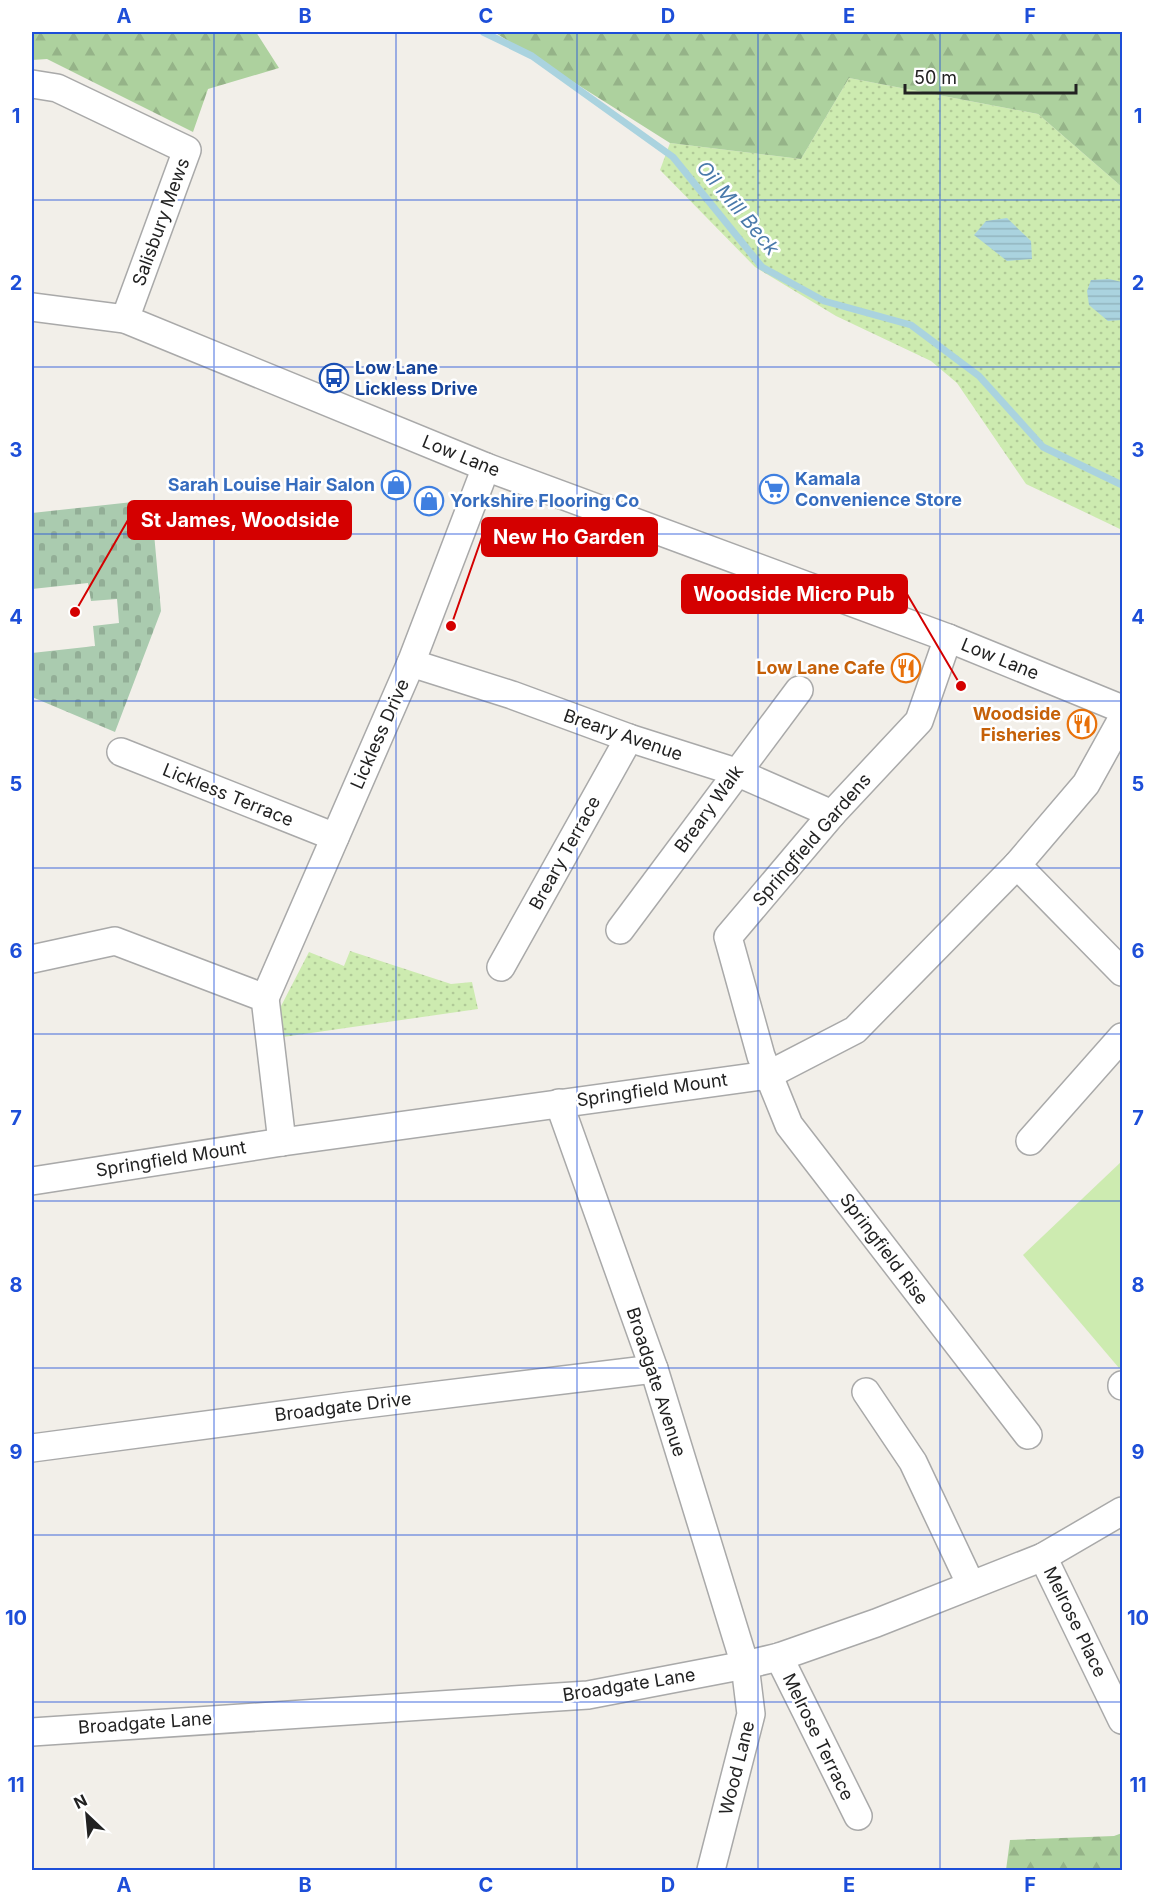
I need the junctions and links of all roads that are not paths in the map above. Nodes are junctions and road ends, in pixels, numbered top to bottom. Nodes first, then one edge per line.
1 (32, 84) edge
2 (32, 308) edge
3 (125, 319) junction
4 (486, 466) junction
5 (948, 638) junction
6 (411, 663) junction
7 (799, 690) dead end
8 (1122, 709) edge
9 (1122, 719) edge
10 (629, 738) junction
11 (121, 752) dead end
12 (736, 772) junction
13 (832, 814) junction
14 (335, 837) junction
15 (1017, 865) junction
16 (620, 930) dead end
17 (32, 959) edge
18 (501, 967) dead end
19 (1122, 972) edge
20 (265, 998) junction
21 (1122, 1037) edge
22 (764, 1063) junction
23 (559, 1103) junction
24 (1030, 1141) dead end
25 (282, 1142) junction
26 (32, 1181) edge
27 (654, 1369) junction
28 (866, 1392) dead end
29 (1028, 1435) dead end
30 (32, 1448) edge
31 (1122, 1511) edge
32 (1042, 1557) junction
33 (971, 1585) junction
34 (779, 1658) junction
35 (745, 1665) junction
36 (1122, 1720) edge
37 (32, 1732) edge
38 (858, 1816) dead end
39 (711, 1870) edge

1 - 3 street, Salisbury Mews
2 - 3 street, Low Lane
3 - 4 street, Low Lane
4 - 5 street, Low Lane
4 - 6 street, Lickless Drive
5 - 8 street, Low Lane
5 - 13 street, Springfield Gardens
6 - 10 street, Breary Avenue
6 - 14 street, Lickless Drive
7 - 12 street, Breary Walk
9 - 15 street, Springfield Mount
10 - 12 street, Breary Avenue
10 - 18 street, Breary Terrace
11 - 14 street, Lickless Terrace
12 - 13 street, Breary Avenue
12 - 16 street, Breary Walk
13 - 22 street, Springfield Gardens
14 - 20 street, Lickless Drive
15 - 19 street
15 - 22 street, Springfield Mount
17 - 20 street
20 - 25 street
21 - 24 street
22 - 23 street, Springfield Mount
22 - 29 street, Springfield Rise
23 - 25 street, Springfield Mount
23 - 27 street, Broadgate Avenue
25 - 26 street, Springfield Mount
27 - 30 street, Broadgate Drive
27 - 35 street, Broadgate Avenue
28 - 33 street
31 - 32 street, Broadgate Lane
32 - 33 street, Broadgate Lane
32 - 36 street, Melrose Place
33 - 34 street, Broadgate Lane
34 - 35 street, Broadgate Lane
34 - 38 street, Melrose Terrace
35 - 37 street, Broadgate Lane
35 - 39 street, Wood Lane

